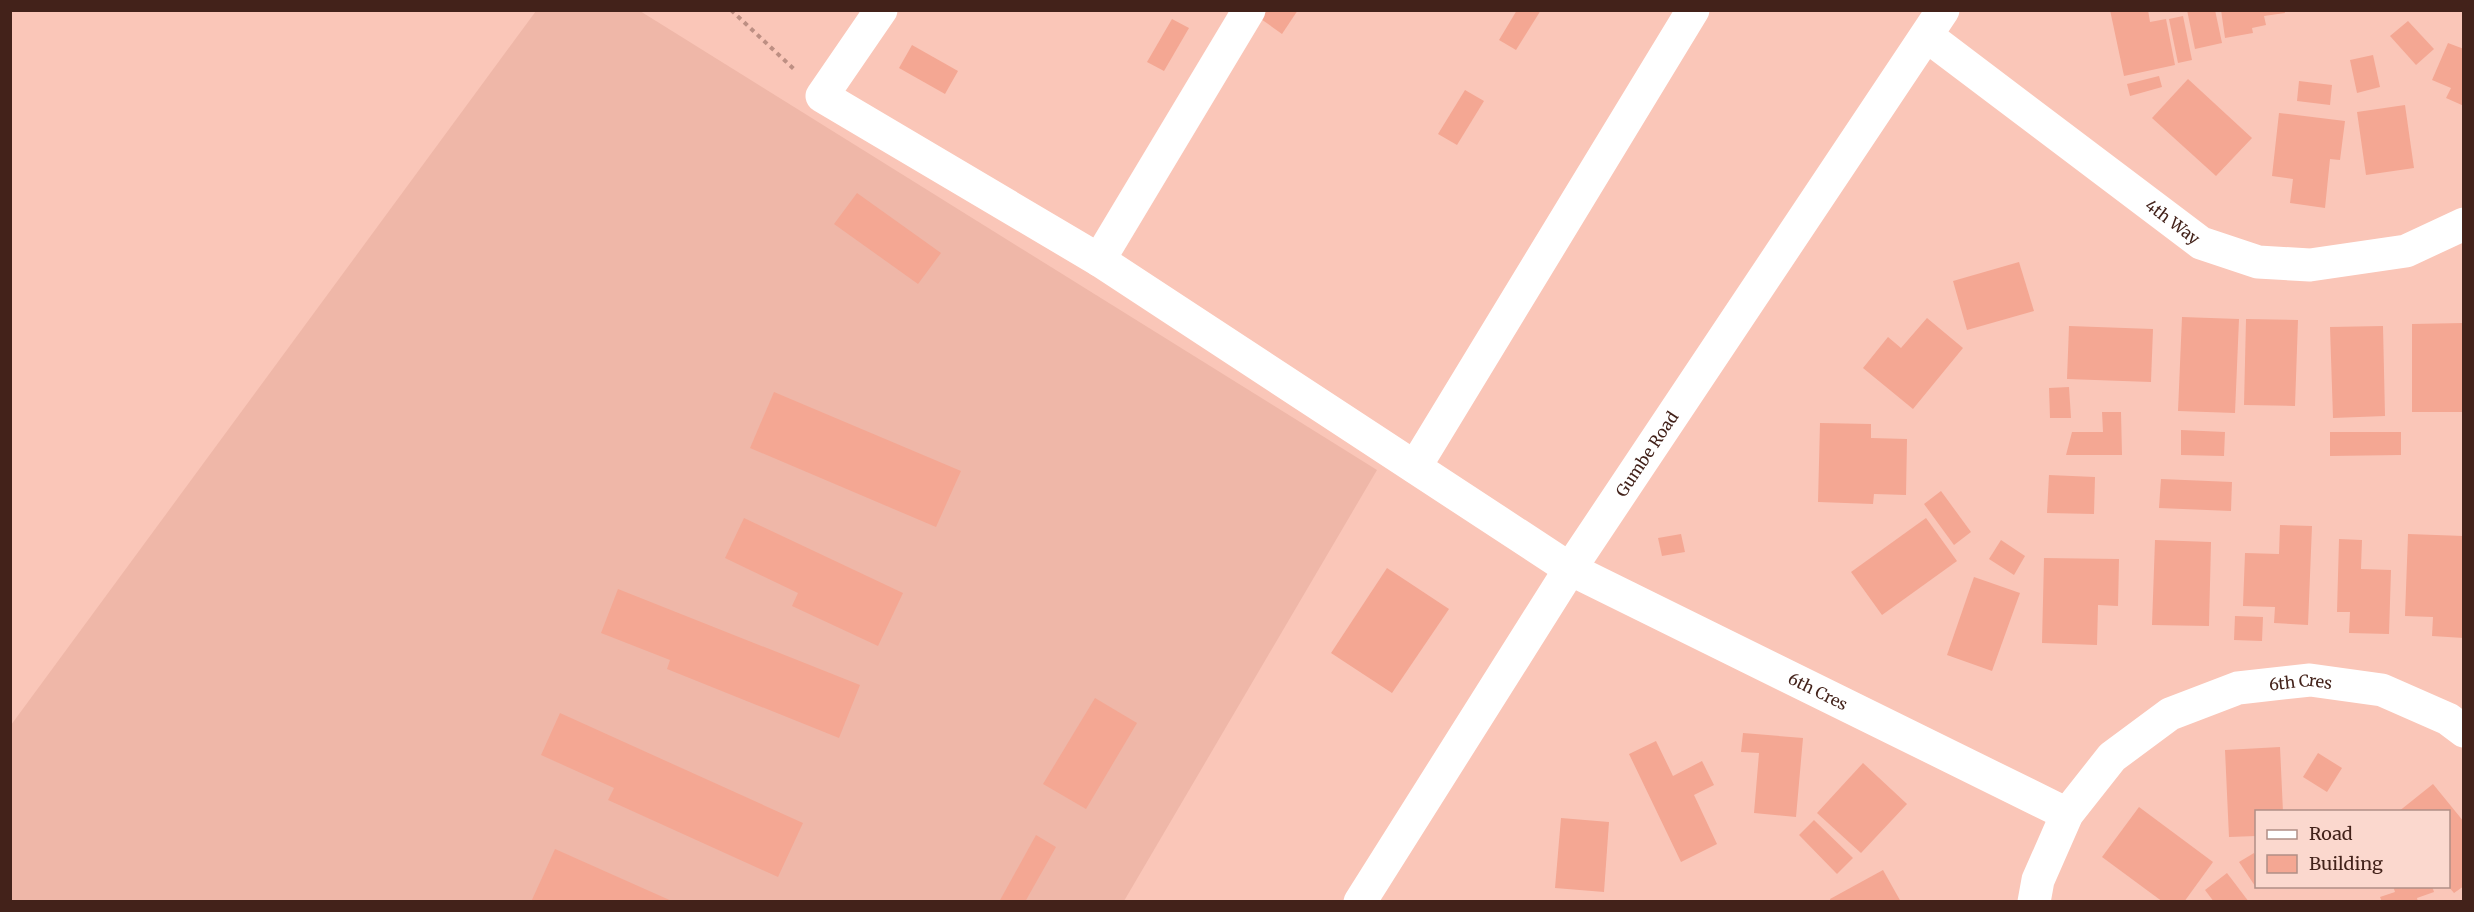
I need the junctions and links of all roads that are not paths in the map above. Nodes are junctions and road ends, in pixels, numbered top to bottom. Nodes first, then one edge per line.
1 (881, 10) edge
2 (1249, 10) edge
3 (1693, 10) edge
4 (1935, 23) edge
5 (2463, 224) edge
6 (1099, 260) junction
7 (1415, 467) junction
8 (1570, 569) junction
9 (2463, 731) edge
10 (2067, 814) junction
11 (1360, 902) edge
12 (2034, 902) edge

1 - 6 street, 6th Cres
2 - 6 street
3 - 7 street
4 - 5 street, 4th Way
4 - 8 street, Gumbe Road
6 - 7 street, 6th Cres
7 - 8 street, 6th Cres
8 - 10 street, 6th Cres
8 - 11 street, Gumbe Road
9 - 10 street, 6th Cres
10 - 12 street, 6th Cres

